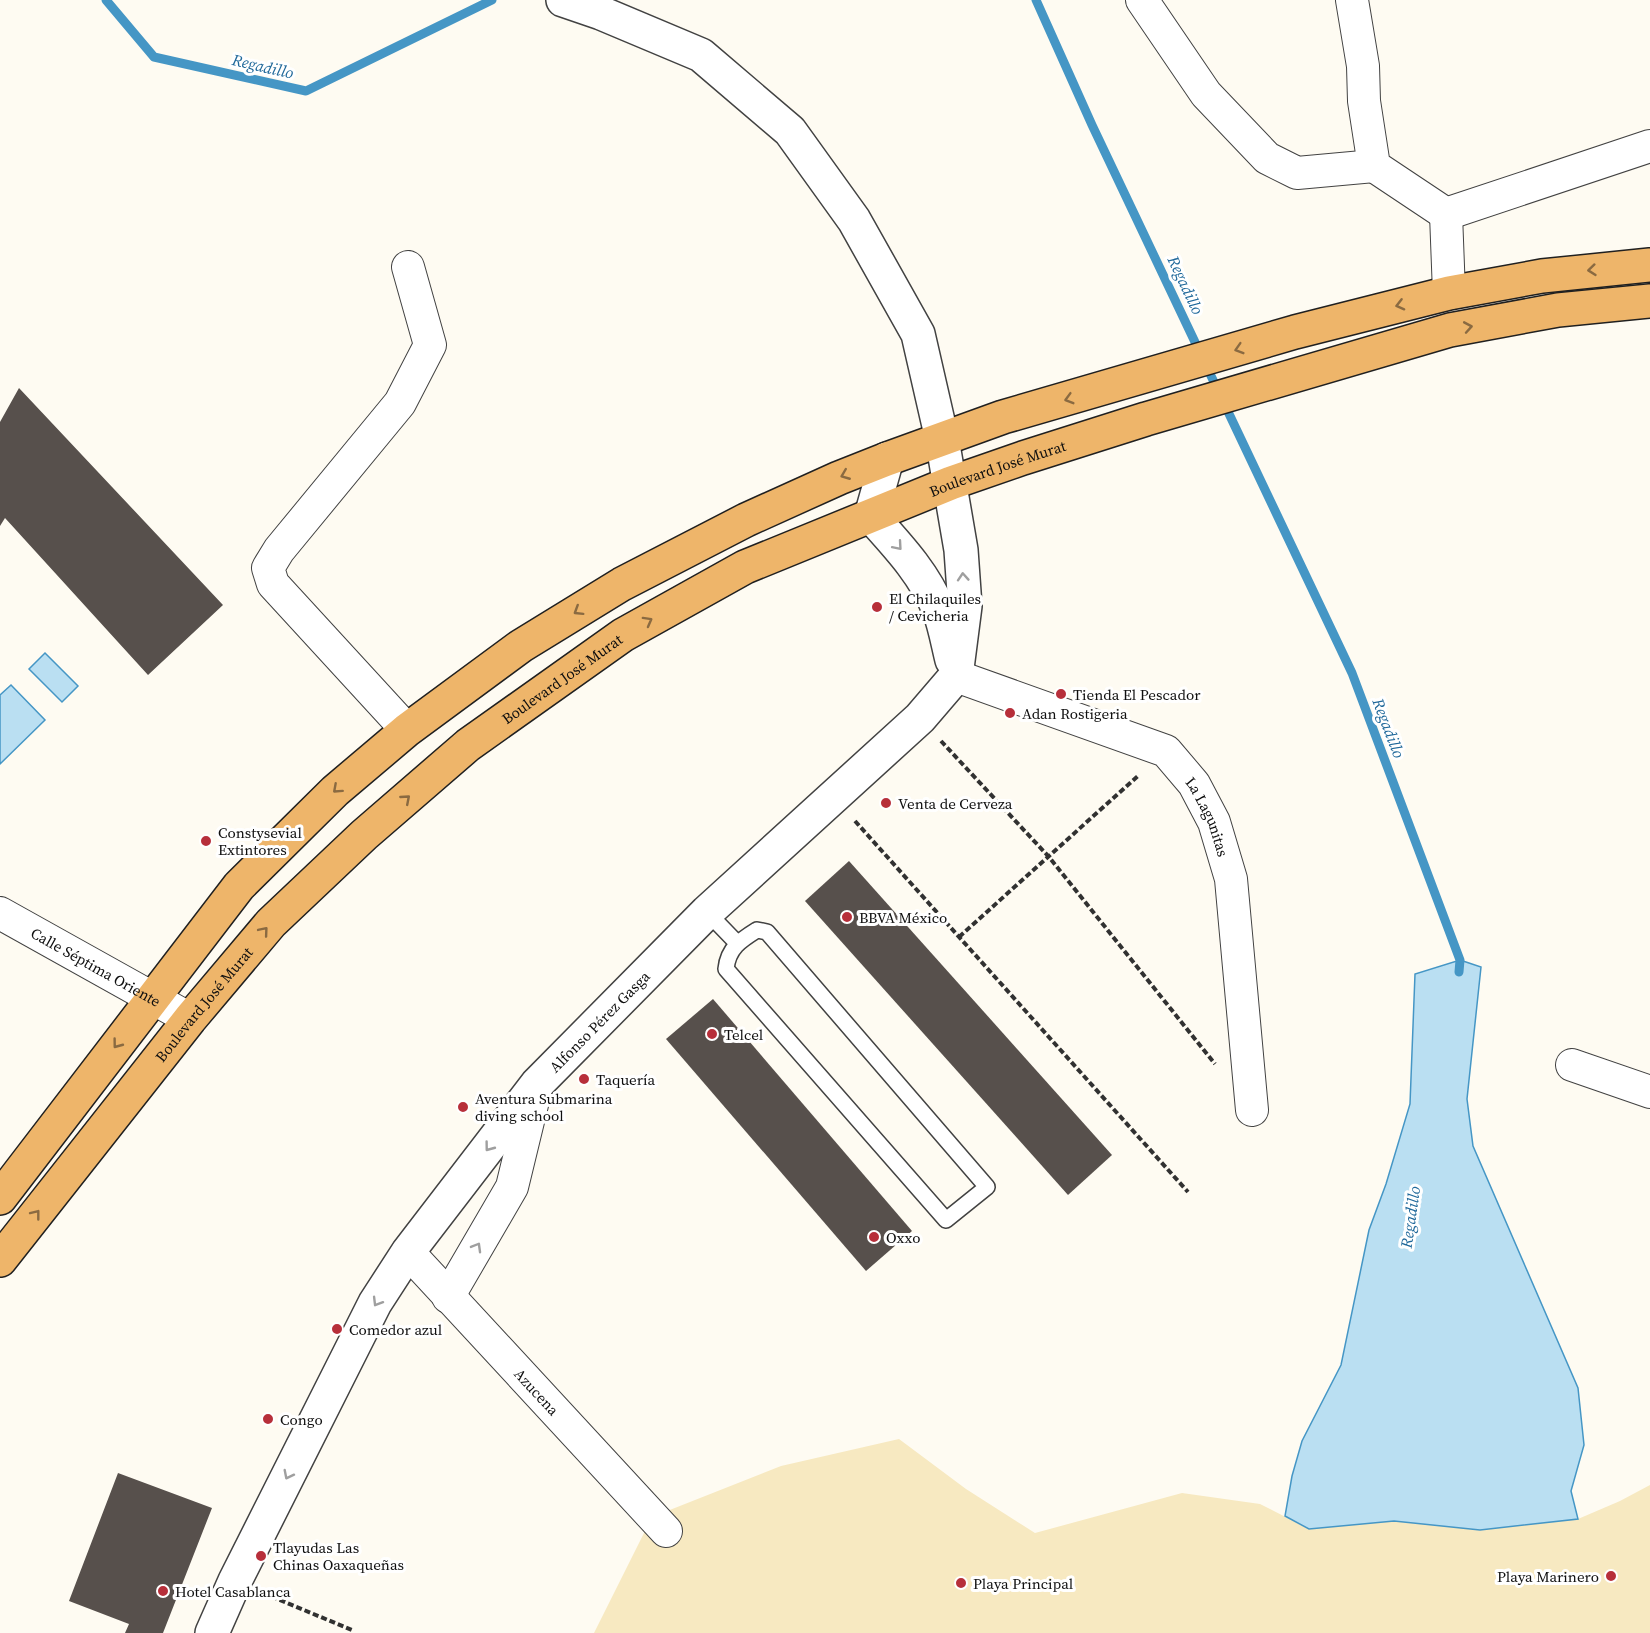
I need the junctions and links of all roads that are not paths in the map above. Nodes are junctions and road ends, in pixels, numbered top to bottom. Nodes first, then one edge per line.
1 (563, 0) edge
2 (1143, 0) edge
3 (1352, 0) edge
4 (1650, 146) edge
5 (1374, 166) junction
6 (1446, 214) junction
7 (1650, 265) edge
8 (408, 267) dead end
9 (1449, 292) junction
10 (1650, 301) edge
11 (942, 439) junction
12 (887, 459) junction
13 (951, 483) junction
14 (871, 516) junction
15 (956, 676) junction
16 (407, 730) junction
17 (707, 912) junction
18 (0, 913) edge
19 (737, 944) junction
20 (153, 997) junction
21 (190, 1019) junction
22 (1572, 1065) dead end
23 (537, 1084) junction
24 (1650, 1092) edge
25 (1252, 1110) dead end
26 (0, 1198) edge
27 (408, 1252) junction
28 (0, 1260) edge
29 (448, 1297) junction
30 (666, 1531) dead end
31 (212, 1633) edge

1 - 11 street
2 - 5 street
3 - 5 street
4 - 6 street
5 - 6 street
6 - 9 street
7 -> 9 highway
8 - 16 street
9 -> 11 highway
13 -> 10 highway, Boulevard José Murat
11 - 12 highway
11 - 13 street
12 - 14 street
12 -> 16 highway
13 - 14 highway, Boulevard José Murat
15 -> 13 street
14 -> 15 street
21 -> 14 highway, Boulevard José Murat
15 - 17 street, Alfonso Pérez Gasga
15 - 25 street, La Lagunitas
16 -> 20 highway
17 - 19 lane
17 - 23 street, Alfonso Pérez Gasga
18 - 20 street, Calle Séptima Oriente
19 - 19 lane
20 - 21 street, Calle Séptima Oriente
20 -> 26 highway
28 -> 21 highway, Boulevard José Murat
22 - 24 street
23 -> 27 street, Alfonso Pérez Gasga
29 -> 23 street
27 - 29 street, Azucena
27 -> 31 street, Alfonso Pérez Gasga
29 - 30 street, Azucena

